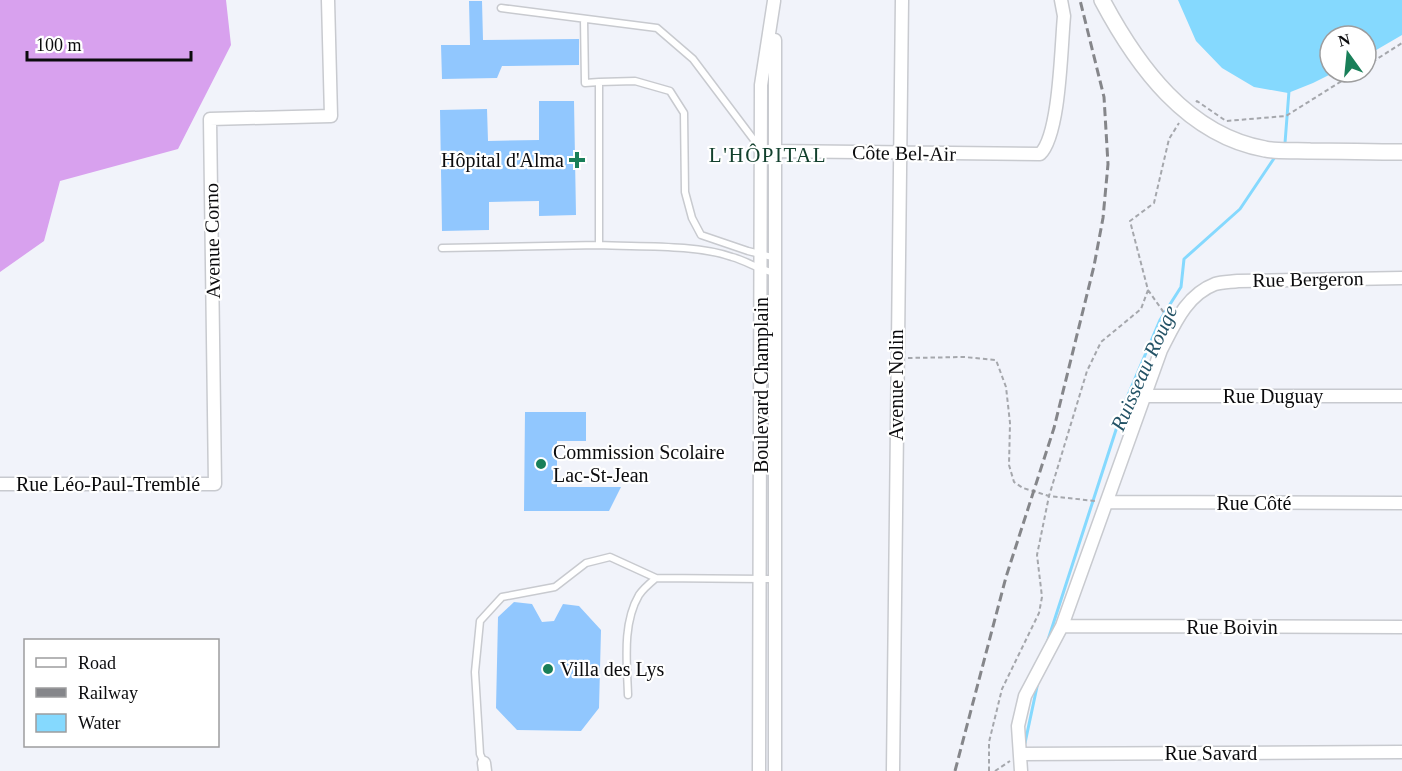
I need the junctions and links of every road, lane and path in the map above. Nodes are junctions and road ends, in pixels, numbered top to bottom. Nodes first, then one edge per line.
1 (328, 0) edge
2 (774, 0) edge
3 (902, 0) edge
4 (1061, 0) edge
5 (1102, 0) edge
6 (501, 8) dead end
7 (584, 19) junction
8 (1402, 43) edge
9 (1378, 58) edge
10 (599, 82) junction
11 (1337, 84) edge
12 (1186, 112) junction
13 (762, 151) junction
14 (775, 152) junction
15 (1402, 152) edge
16 (898, 154) junction
17 (599, 245) junction
18 (442, 248) dead end
19 (762, 255) junction
20 (776, 258) junction
21 (762, 270) junction
22 (776, 273) junction
23 (1402, 278) edge
24 (1148, 290) junction
25 (1174, 326) junction
26 (897, 358) junction
27 (1145, 396) junction
28 (1402, 396) edge
29 (0, 484) edge
30 (215, 484) joint
31 (1049, 496) junction
32 (1107, 502) junction
33 (1402, 503) edge
34 (656, 578) junction
35 (776, 579) junction
36 (760, 580) junction
37 (1062, 626) junction
38 (1402, 627) edge
39 (628, 695) dead end
40 (1402, 752) edge
41 (1020, 754) junction
42 (485, 767) edge
43 (759, 771) edge
44 (775, 771) edge
45 (893, 771) edge
46 (988, 771) edge
47 (995, 771) edge
48 (1021, 771) edge

1 - 30 street, Avenue Corno
2 - 13 street, Boulevard Champlain
2 - 14 street, Boulevard Champlain
3 - 16 street, Avenue Nolin
4 - 16 street, Côte Bel-Air
5 - 12 street
6 - 7 lane
7 - 10 lane
7 - 13 lane
8 - 9 path
10 - 17 lane
10 - 19 lane
11 - 12 path
12 - 15 street
12 - 24 path
13 - 14 street, Côte Bel-Air
13 - 19 street, Boulevard Champlain
14 - 16 street, Côte Bel-Air
14 - 20 street, Boulevard Champlain
16 - 26 street, Avenue Nolin
17 - 18 lane
17 - 21 lane
19 - 20 lane
19 - 21 street, Boulevard Champlain
20 - 22 street, Boulevard Champlain
21 - 22 lane
21 - 36 street, Boulevard Champlain
22 - 35 street, Boulevard Champlain
23 - 25 street, Rue Bergeron
24 - 25 path
24 - 31 path
25 - 27 street
26 - 31 path
26 - 45 street, Avenue Nolin
27 - 28 street, Rue Duguay
27 - 32 street
29 - 30 street, Rue Léo-Paul-Tremblé
31 - 32 path
31 - 46 path
32 - 33 street, Rue Côté
32 - 37 street
34 - 36 lane
34 - 39 lane
34 - 42 lane
35 - 36 lane
35 - 44 street, Boulevard Champlain
36 - 43 street, Boulevard Champlain
37 - 38 street, Rue Boivin
37 - 41 street
40 - 41 street, Rue Savard
41 - 47 path
41 - 48 street

